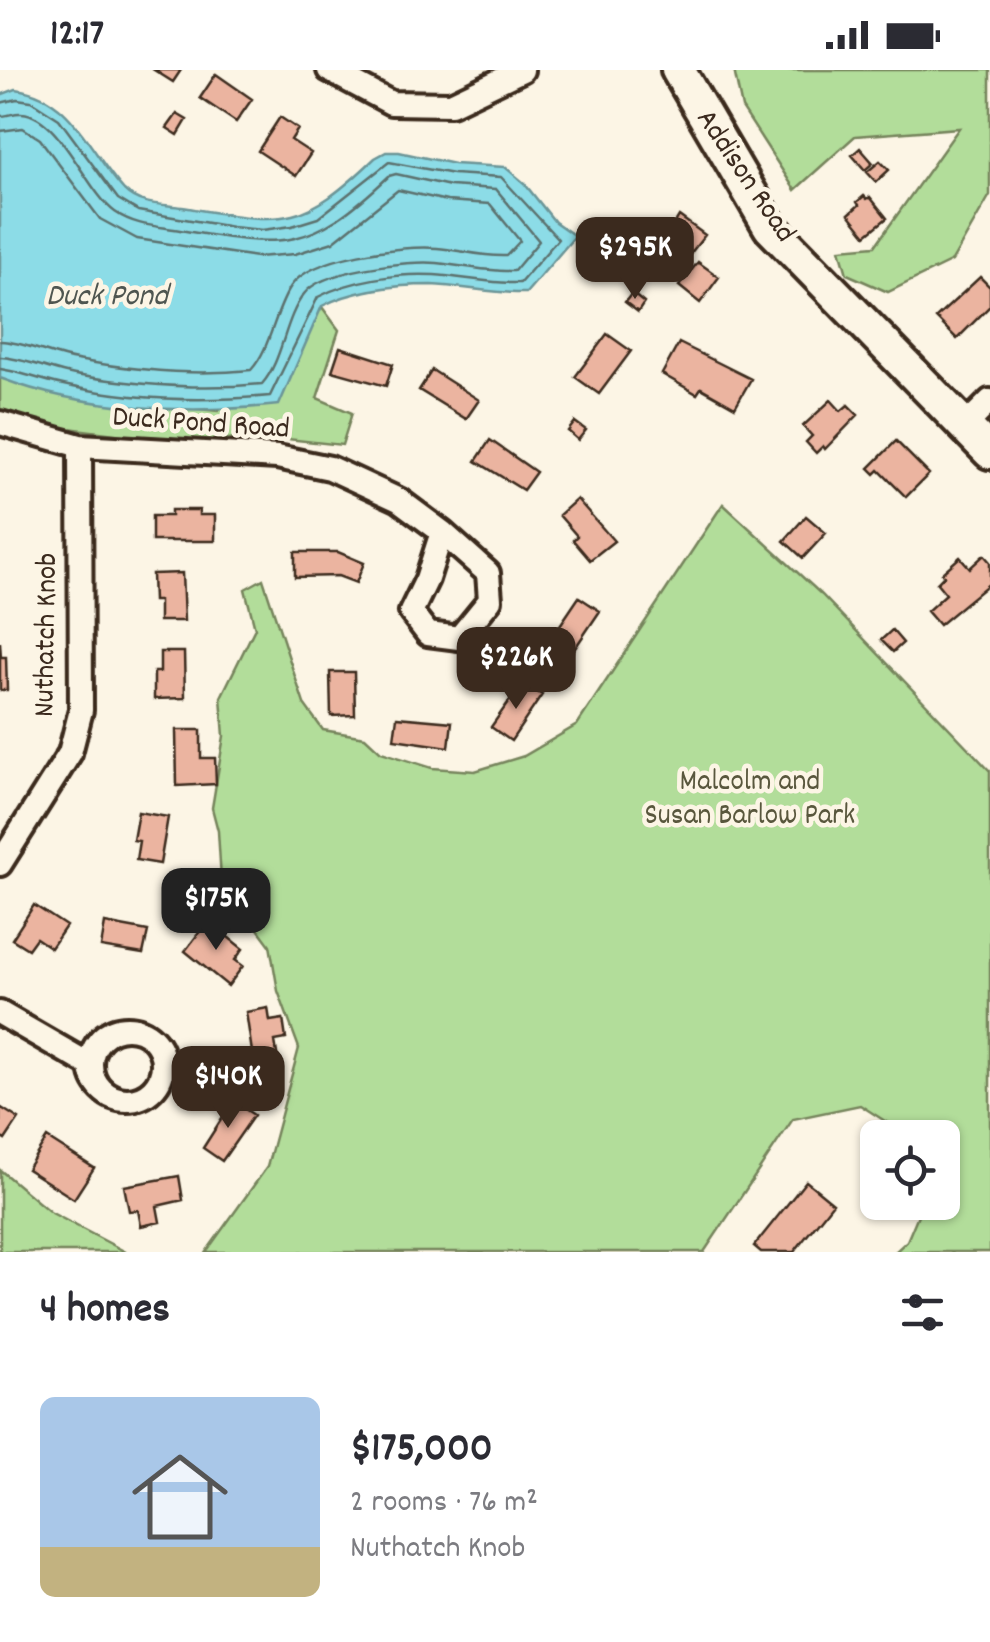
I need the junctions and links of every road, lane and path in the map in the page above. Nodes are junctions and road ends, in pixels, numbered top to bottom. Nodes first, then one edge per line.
1 (329, 70) edge
2 (522, 70) edge
3 (678, 70) edge
4 (990, 400) edge
5 (0, 423) edge
6 (965, 426) junction
7 (80, 446) junction
8 (990, 452) edge
9 (442, 532) junction
10 (0, 864) edge
11 (0, 1013) edge
12 (90, 1065) dead end

1 - 2 street
3 - 6 main road, Addison Road
4 - 6 street
5 - 7 street, Duck Pond Road
6 - 8 main road, Addison Road
7 - 9 street, Duck Pond Road
7 - 10 street, Nuthatch Knob
9 - 9 street, Duck Pond Road
11 - 12 street

